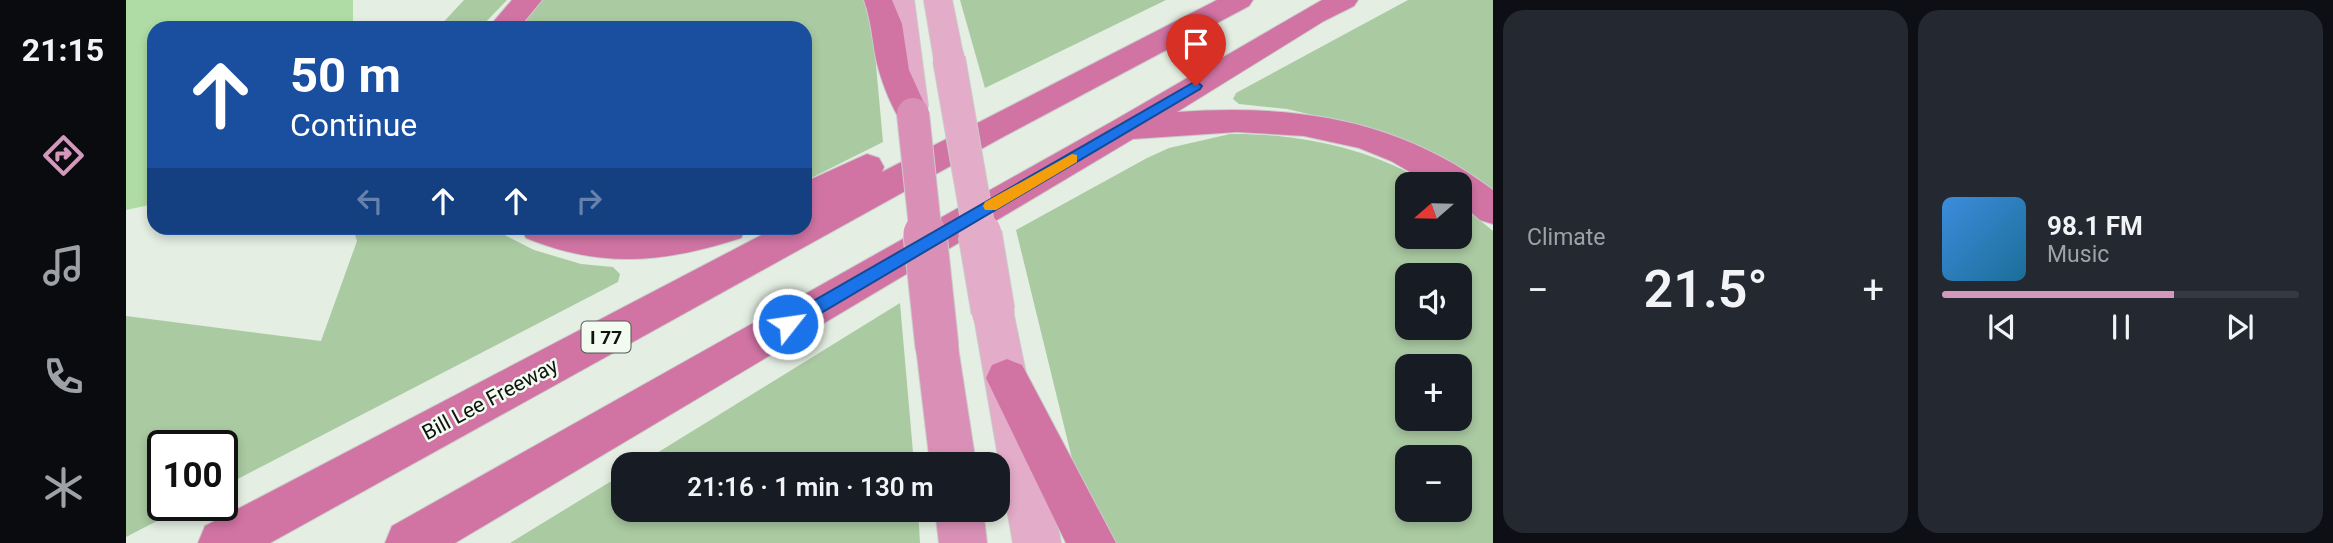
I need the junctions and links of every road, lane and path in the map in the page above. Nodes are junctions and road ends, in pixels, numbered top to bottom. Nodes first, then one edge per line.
1 (528, 0) edge
2 (878, 0) edge
3 (900, 0) edge
4 (938, 0) edge
5 (1239, 0) edge
6 (1344, 0) edge
7 (509, 21) edge
8 (907, 92) junction
9 (1125, 128) junction
10 (989, 130) junction
11 (1438, 172) edge
12 (1472, 194) edge
13 (812, 195) edge
14 (1493, 210) edge
15 (812, 225) edge
16 (561, 235) edge
17 (692, 235) edge
18 (794, 235) edge
19 (1007, 378) junction
20 (951, 452) edge
21 (961, 522) edge
22 (222, 543) edge
23 (409, 543) edge
24 (963, 543) edge
25 (1037, 543) edge
26 (1092, 543) edge

1 - 7 highway
2 - 8 highway
3 - 8 main road
4 - 19 main road, bridge
5 - 10 highway, Bill Lee Freeway / I 77
6 - 9 highway
8 - 20 highway, bridge
9 - 11 highway
9 - 23 highway
10 - 13 highway
10 - 15 highway, Bill Lee Freeway / I 77
12 - 14 highway
16 - 17 highway
18 - 22 highway, Bill Lee Freeway / I 77
19 - 25 main road
19 - 26 highway
21 - 24 highway

